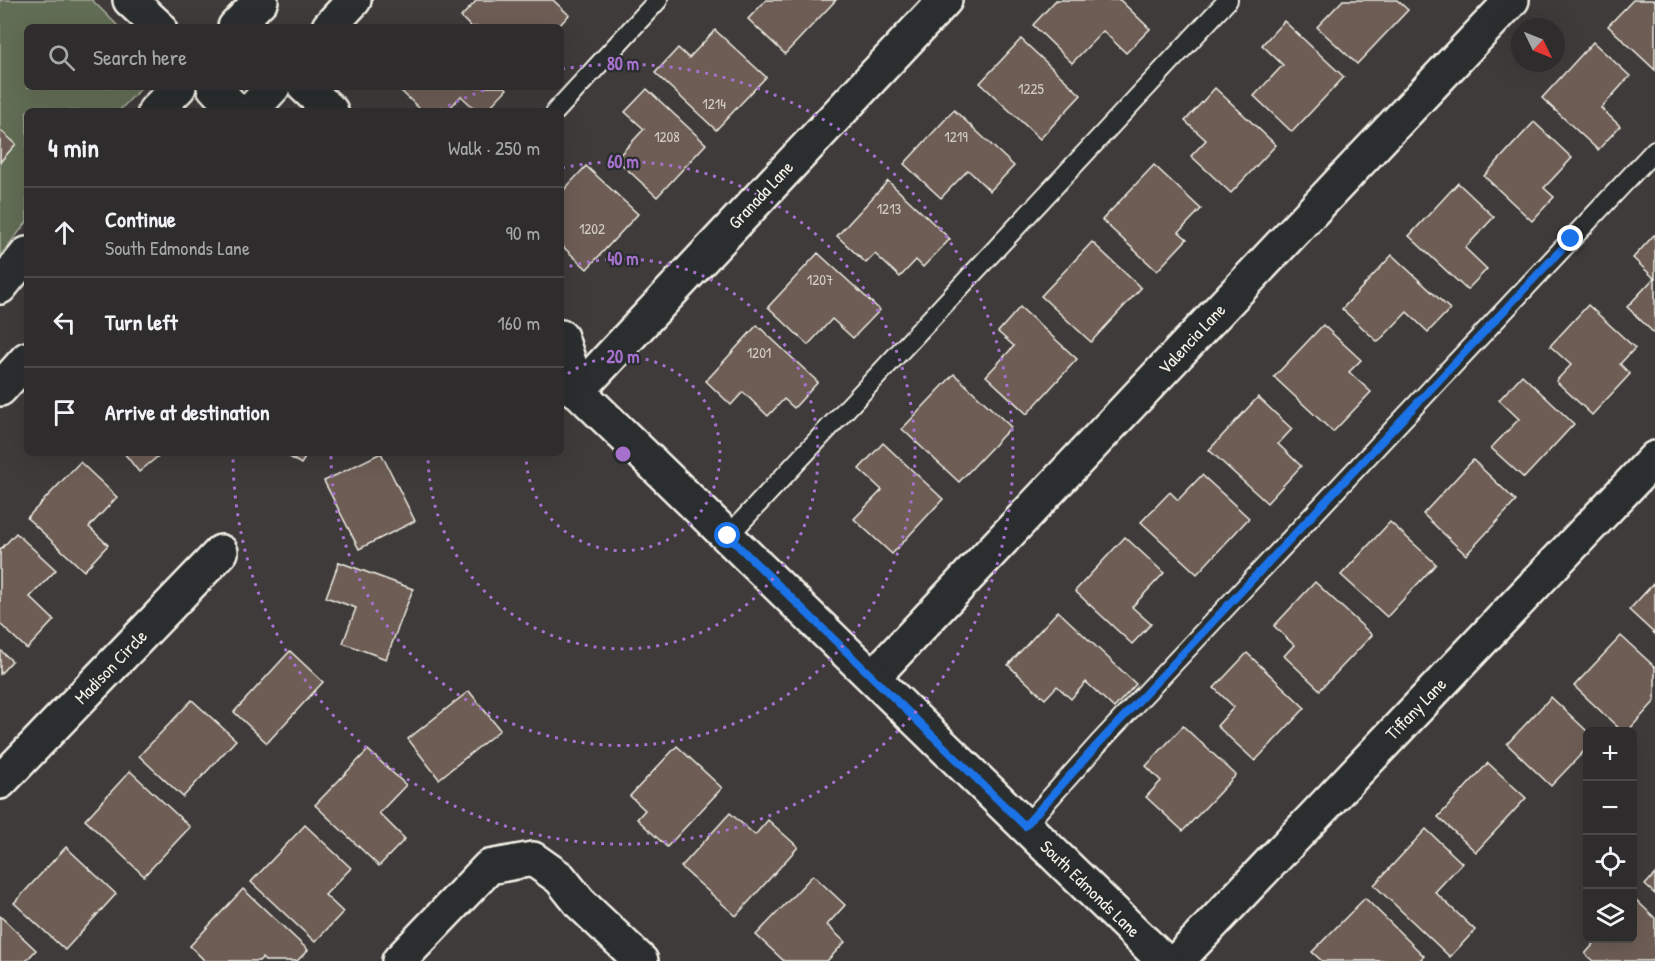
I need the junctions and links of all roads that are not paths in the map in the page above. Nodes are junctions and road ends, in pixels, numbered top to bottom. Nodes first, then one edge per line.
1 (130, 0) edge
2 (354, 0) edge
3 (657, 0) edge
4 (945, 0) edge
5 (1228, 0) edge
6 (1512, 0) edge
7 (156, 24) edge
8 (332, 24) edge
9 (176, 90) edge
10 (217, 90) edge
11 (270, 90) edge
12 (308, 90) edge
13 (158, 108) edge
14 (233, 108) edge
15 (254, 108) edge
16 (328, 108) edge
17 (559, 108) edge
18 (1655, 150) edge
19 (24, 258) edge
20 (0, 286) edge
21 (564, 356) edge
22 (24, 362) edge
23 (569, 387) edge
24 (0, 389) edge
25 (1655, 458) edge
26 (728, 536) junction
27 (221, 552) dead end
28 (873, 677) junction
29 (0, 782) edge
30 (1025, 826) junction
31 (399, 961) edge
32 (640, 961) edge
33 (1164, 961) edge
34 (1177, 961) edge

1 - 7 street
2 - 8 street
3 - 17 lane
4 - 23 street, Granada Lane
5 - 26 lane
6 - 28 street, Valencia Lane
9 - 13 street
10 - 14 street
11 - 15 street
12 - 16 street
18 - 30 lane
19 - 20 street
21 - 23 street, South Edmonds Lane
22 - 24 street
23 - 26 street, South Edmonds Lane
25 - 34 street, Tiffany Lane
26 - 28 street, South Edmonds Lane
27 - 29 street, Madison Circle
28 - 30 street, South Edmonds Lane
30 - 33 street, South Edmonds Lane
31 - 32 street

